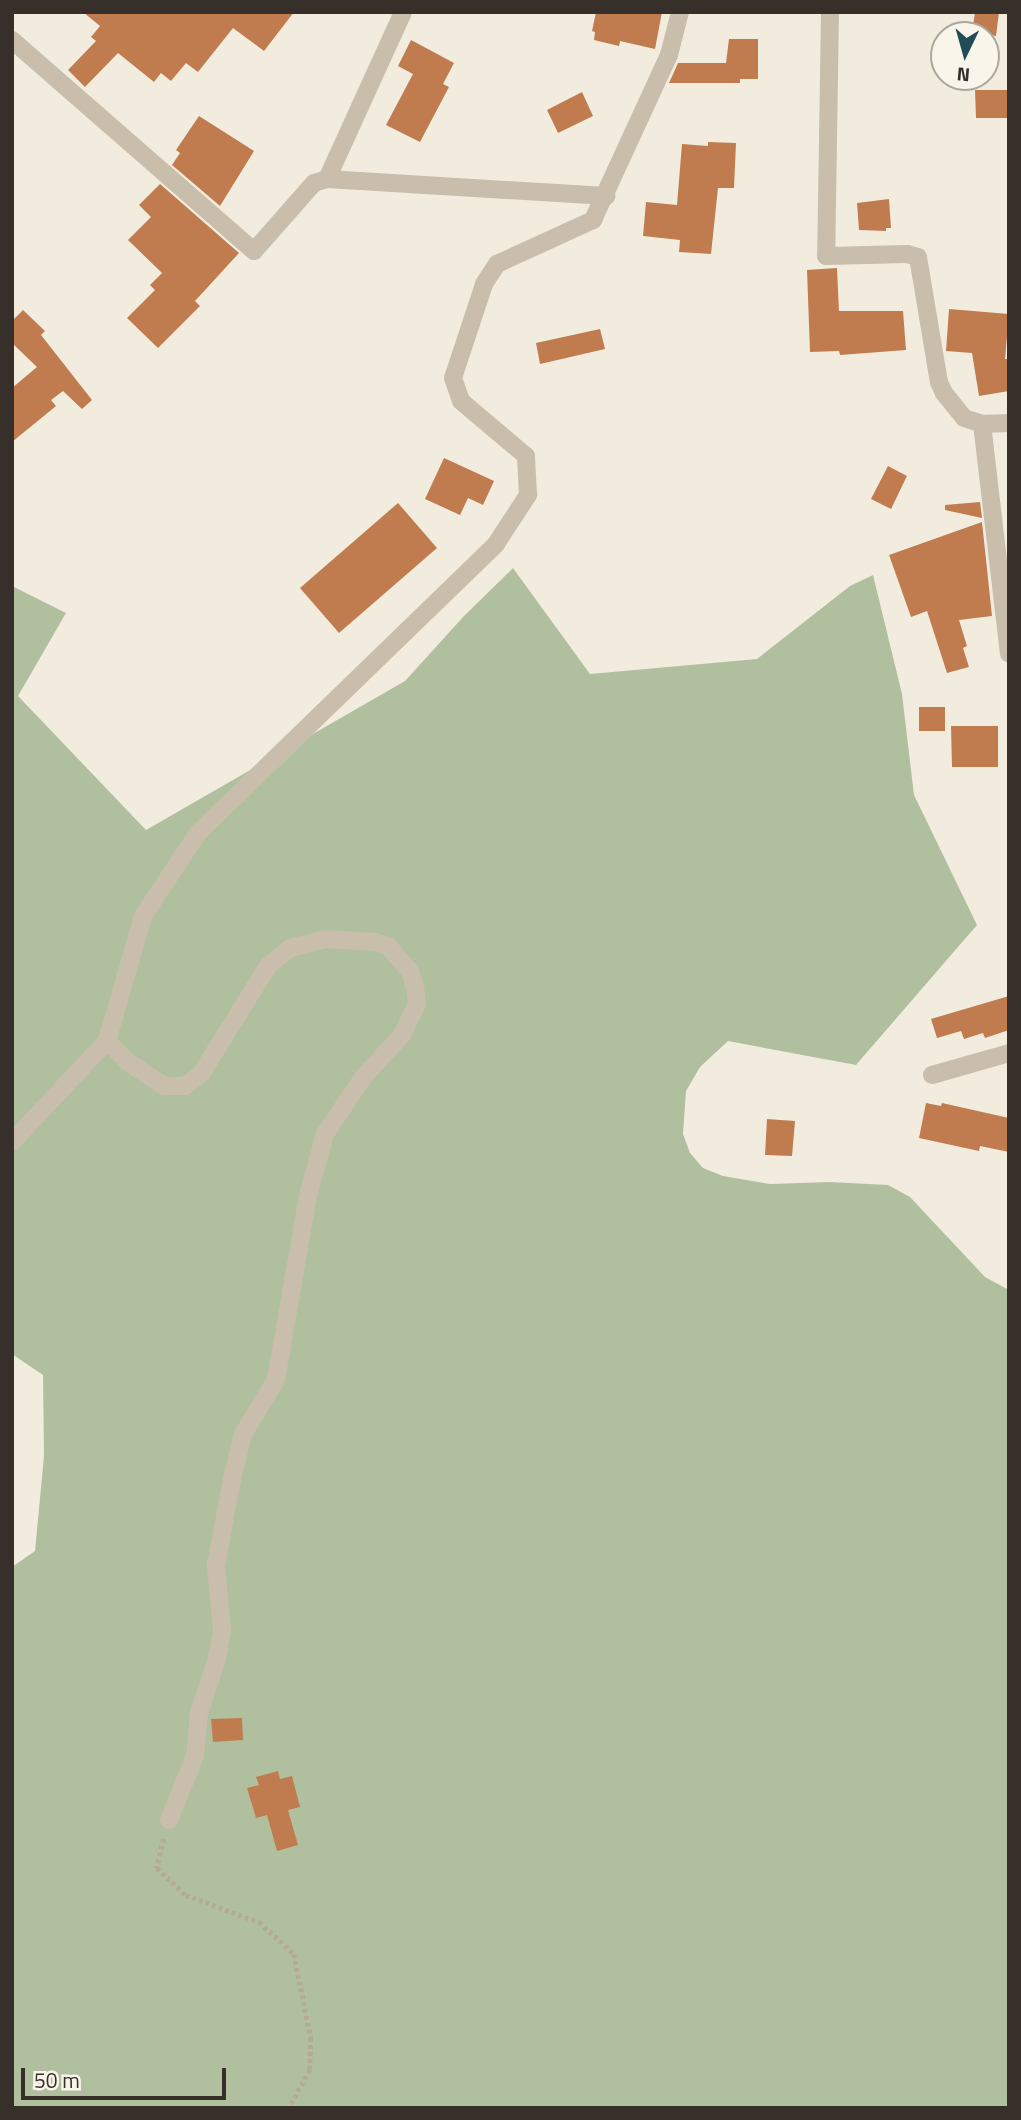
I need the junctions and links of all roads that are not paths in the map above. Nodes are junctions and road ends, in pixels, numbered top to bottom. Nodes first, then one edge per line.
1 (403, 12) edge
2 (680, 12) edge
3 (830, 12) edge
4 (12, 40) edge
5 (327, 179) junction
6 (606, 196) junction
7 (1009, 422) edge
8 (982, 424) junction
9 (1009, 653) edge
10 (107, 1041) junction
11 (1009, 1053) edge
12 (932, 1075) dead end
13 (12, 1142) edge
14 (169, 1819) road end

1 - 5 street
2 - 6 street
3 - 8 street
4 - 5 street
5 - 6 street
6 - 10 street
7 - 8 street
8 - 9 street
10 - 13 street
10 - 14 street
11 - 12 street

